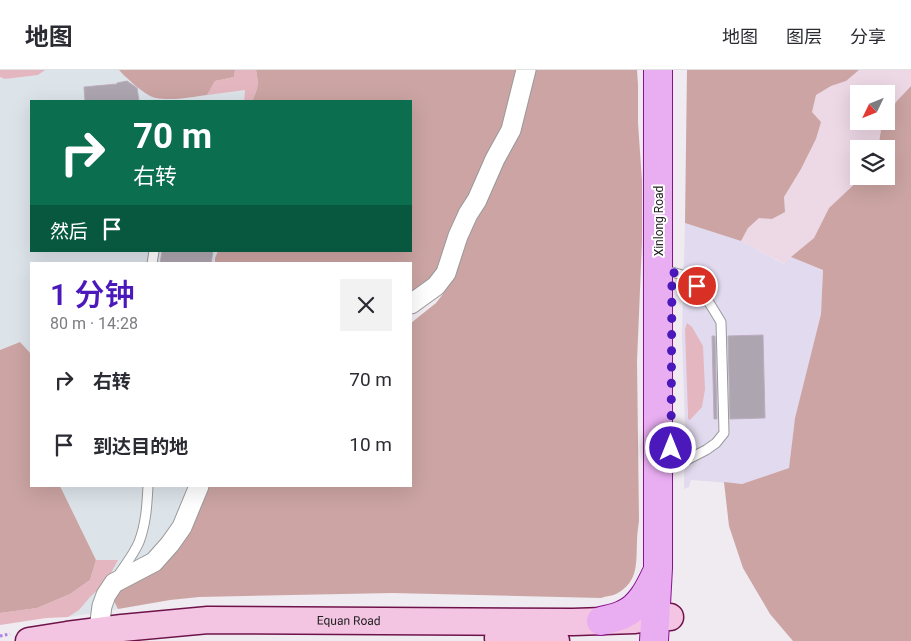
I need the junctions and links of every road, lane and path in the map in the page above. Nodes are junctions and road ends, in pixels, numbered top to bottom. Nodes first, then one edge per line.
1 (526, 70) edge
2 (658, 70) edge
3 (673, 70) edge
4 (672, 272) junction
5 (412, 303) edge
6 (671, 468) junction
7 (148, 487) edge
8 (199, 487) edge
9 (658, 568) junction
10 (114, 583) junction
11 (601, 621) junction
12 (662, 629) edge
13 (96, 631) junction
14 (29, 641) edge
15 (152, 641) edge
16 (556, 641) edge

1 - 5 street
2 - 9 main road, Xinlong Road
3 - 4 main road, Xinlong Road
4 - 6 main road, Xinlong Road
4 - 6 lane
6 - 12 main road, Xinlong Road
7 - 10 lane
8 - 10 street
9 - 11 main road
9 - 12 main road, Xinlong Road
10 - 13 street
11 - 12 main road, Equan Road
11 - 13 main road, Equan Road
13 - 14 main road, Equan Road
15 - 16 main road, Equan Road

